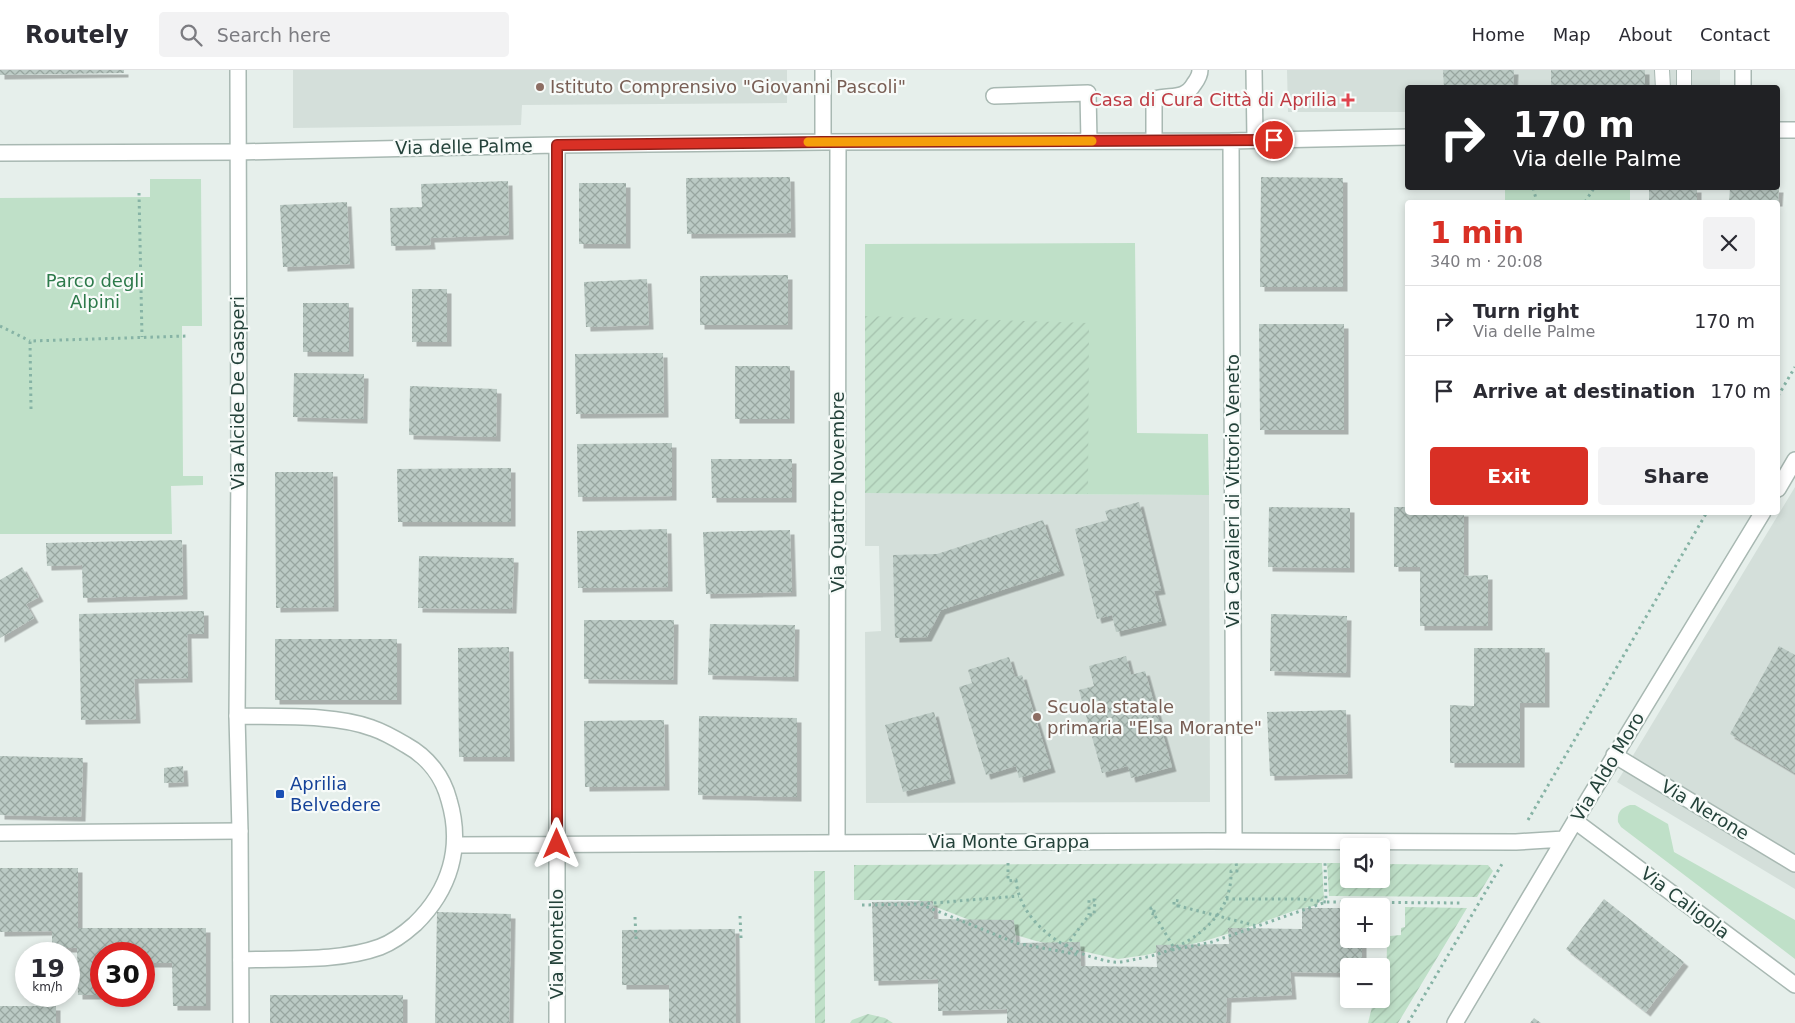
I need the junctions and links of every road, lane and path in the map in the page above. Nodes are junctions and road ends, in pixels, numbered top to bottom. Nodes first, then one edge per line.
1 (238, 70) edge
2 (823, 70) edge
3 (1200, 70) edge
4 (1254, 70) edge
5 (1662, 70) edge
6 (1684, 70) edge
7 (1743, 70) edge
8 (1663, 85) edge
9 (1684, 85) edge
10 (1743, 85) edge
11 (994, 96) dead end
12 (1780, 130) edge
13 (1795, 130) edge
14 (1405, 137) edge
15 (1255, 140) junction
16 (1089, 141) junction
17 (1154, 141) junction
18 (1231, 141) junction
19 (837, 142) junction
20 (557, 145) junction
21 (237, 152) junction
22 (0, 153) edge
23 (139, 193) dead end
24 (0, 326) edge
25 (188, 336) dead end
26 (142, 338) junction
27 (30, 341) junction
28 (1795, 367) edge
29 (1780, 393) edge
30 (31, 409) dead end
31 (1795, 460) edge
32 (1780, 486) edge
33 (1706, 515) edge
34 (1761, 515) edge
35 (237, 716) junction
36 (1614, 755) junction
37 (1574, 821) junction
38 (240, 831) junction
39 (0, 833) edge
40 (1564, 839) junction
41 (1234, 841) junction
42 (1516, 842) junction
43 (837, 843) junction
44 (455, 844) junction
45 (557, 844) junction
46 (1236, 861) dead end
47 (1324, 861) dead end
48 (1008, 863) dead end
49 (1795, 864) edge
50 (1019, 896) junction
51 (1226, 899) junction
52 (1326, 902) junction
53 (1462, 903) dead end
54 (862, 904) dead end
55 (920, 904) junction
56 (1179, 906) dead end
57 (1154, 914) dead end
58 (1089, 915) junction
59 (740, 916) dead end
60 (635, 917) dead end
61 (1217, 917) junction
62 (1257, 926) junction
63 (741, 938) dead end
64 (636, 939) dead end
65 (1066, 946) junction
66 (1174, 948) junction
67 (1169, 951) junction
68 (1086, 956) junction
69 (241, 960) junction
70 (1795, 986) edge
71 (241, 1023) edge
72 (557, 1023) edge
73 (1408, 1023) edge
74 (1455, 1023) edge

1 - 21 street, Via Alcide De Gasperi
2 - 19 street, Via Quattro Novembre
3 - 17 street
4 - 15 street
5 - 8 lane
6 - 9 lane
7 - 10 street
11 - 16 street
12 - 13 street
14 - 15 street, Via delle Palme
15 - 18 street, Via delle Palme
16 - 17 street, Via delle Palme
16 - 19 street, Via delle Palme
17 - 18 street, Via delle Palme
18 - 41 street, Via Cavalieri di Vittorio Veneto
19 - 20 street, Via delle Palme
19 - 43 street, Via Quattro Novembre
20 - 21 street, Via delle Palme
20 - 45 street, Via Montello
21 - 22 street, Via delle Palme
21 - 35 street, Via Alcide De Gasperi
23 - 26 path
24 - 27 path
25 - 26 path
26 - 27 path
27 - 30 path
28 - 29 path
31 - 32 street
33 - 42 path
34 - 36 street, Via Aldo Moro
35 - 38 street, Via Alcide De Gasperi
35 - 44 street
36 - 37 street, Via Aldo Moro
36 - 49 street, Via Nerone
37 - 40 street, Via Aldo Moro
37 - 70 street, Via Caligola
38 - 39 street
38 - 69 street, Via Alcide De Gasperi
40 - 42 street, Via Monte Grappa
40 - 74 street, Via Aldo Moro
41 - 42 street, Via Monte Grappa
41 - 43 street, Via Monte Grappa
42 - 73 path
43 - 45 street, Via Monte Grappa
44 - 45 street, Via Monte Grappa
44 - 69 street
45 - 72 street, Via Montello
46 - 51 path
47 - 52 path
48 - 50 path
50 - 55 path
50 - 65 path
51 - 52 path
51 - 61 path
52 - 53 path
52 - 62 path
54 - 55 path
55 - 68 path
56 - 61 path
57 - 66 path
58 - 58 path
58 - 65 path
59 - 63 path
60 - 64 path
61 - 62 path
61 - 66 path
62 - 67 path
65 - 68 path
66 - 67 path
67 - 68 path
69 - 71 street, Via Alcide De Gasperi

